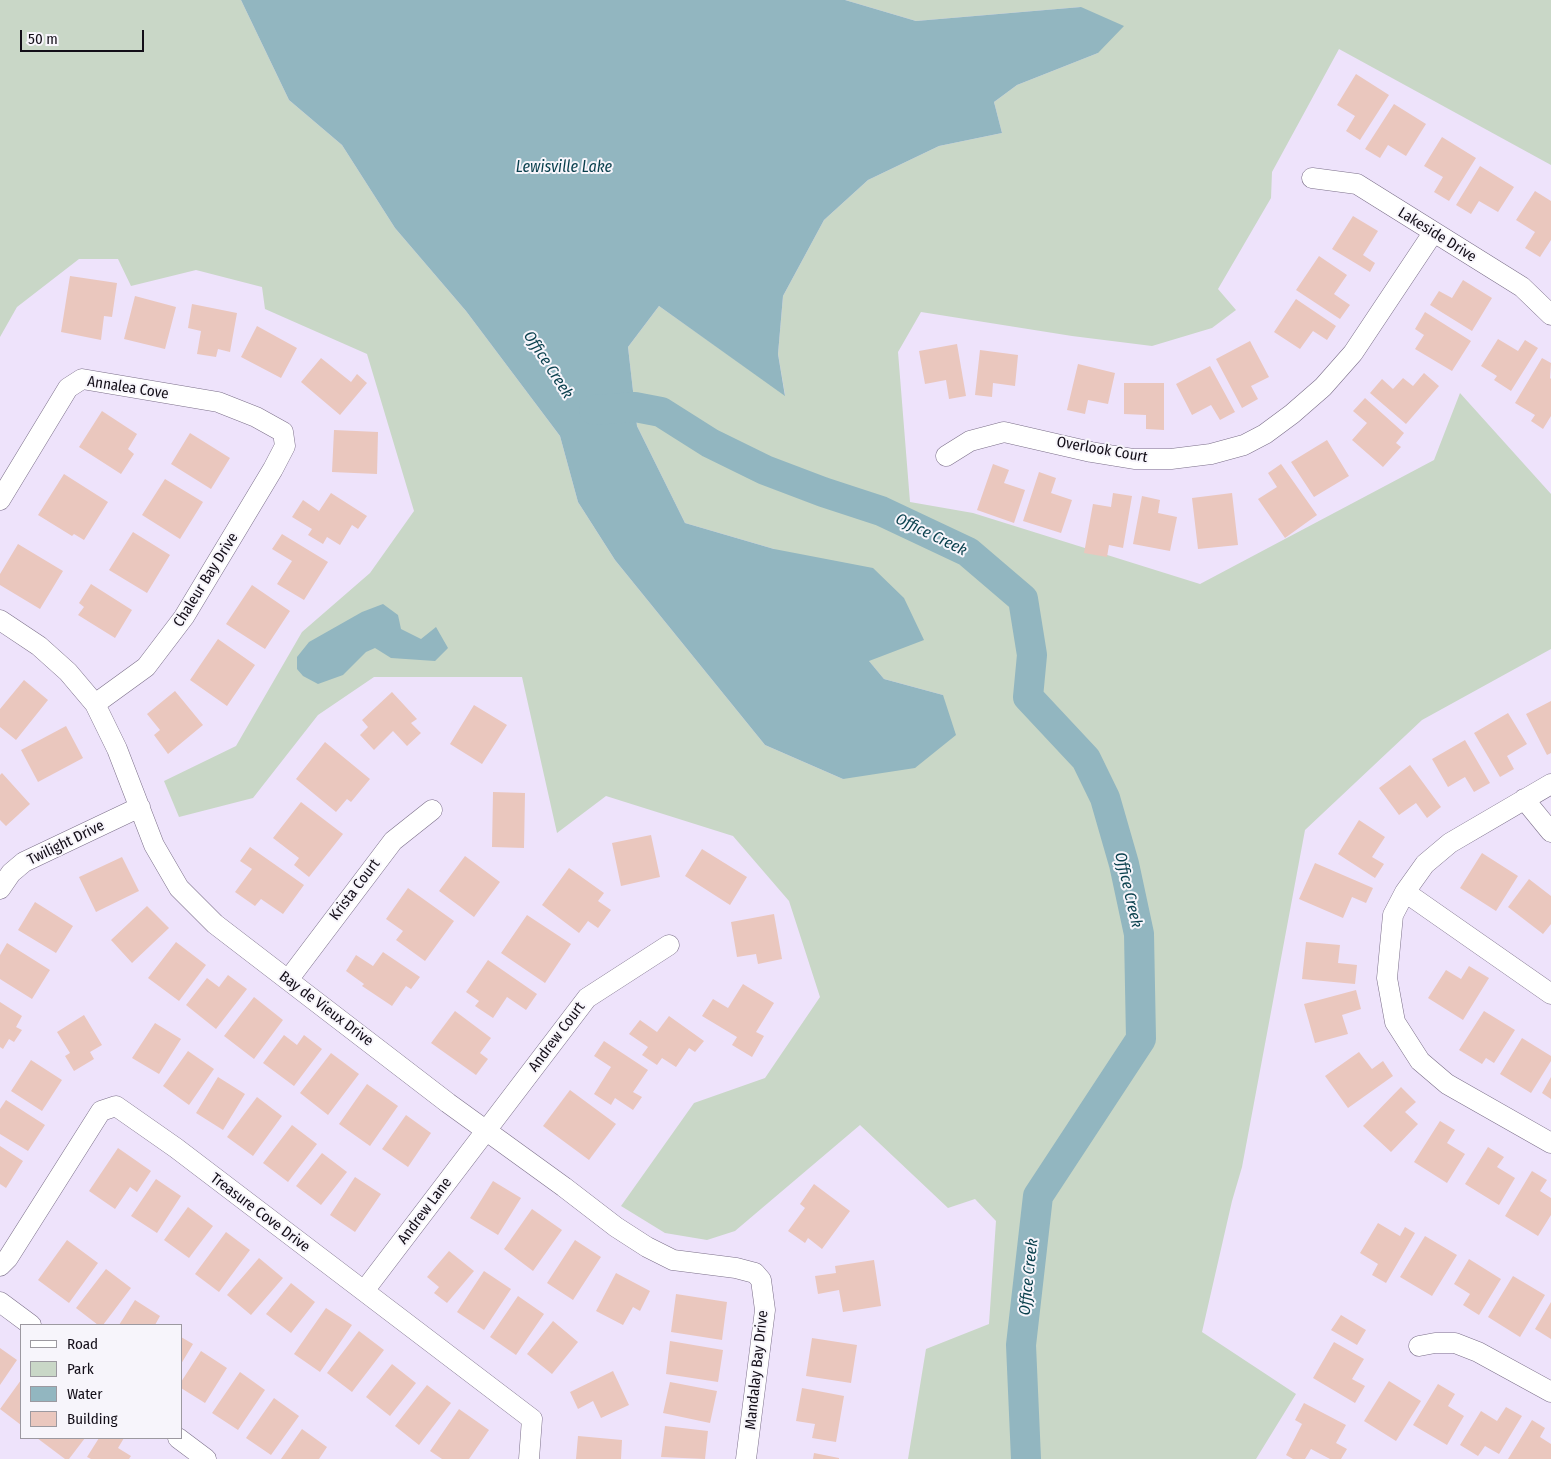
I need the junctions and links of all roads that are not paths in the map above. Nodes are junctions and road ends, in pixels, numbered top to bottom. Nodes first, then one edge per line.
1 (1312, 178) dead end
2 (1433, 233) junction
3 (1551, 315) edge
4 (283, 432) joint
5 (946, 456) dead end
6 (0, 500) edge
7 (0, 620) edge
8 (95, 704) junction
9 (1551, 784) edge
10 (1524, 799) junction
11 (140, 807) junction
12 (432, 810) dead end
13 (1551, 832) edge
14 (0, 889) edge
15 (1405, 892) junction
16 (669, 945) dead end
17 (288, 980) junction
18 (1551, 994) edge
19 (487, 1131) junction
20 (1551, 1143) edge
21 (0, 1266) edge
22 (761, 1280) joint
23 (364, 1291) junction
24 (0, 1302) edge
25 (30, 1324) edge
26 (1419, 1346) dead end
27 (1551, 1392) edge
28 (179, 1439) edge
29 (206, 1459) edge
30 (529, 1459) edge
31 (746, 1459) edge

1 - 2 street, Lakeside Drive
2 - 3 street, Lakeside Drive
2 - 5 street, Overlook Court
4 - 6 street, Annalea Cove
4 - 8 street, Chaleur Bay Drive
7 - 8 street, Bay de Vieux Drive
8 - 11 street, Bay de Vieux Drive
9 - 10 street
10 - 13 street
10 - 15 street
11 - 14 street, Twilight Drive
11 - 17 street, Bay de Vieux Drive
12 - 17 street, Krista Court
15 - 18 street
15 - 20 street
16 - 19 street, Andrew Court
17 - 19 street, Bay de Vieux Drive
19 - 22 street, Bay de Vieux Drive
19 - 23 street, Andrew Lane
21 - 23 street, Treasure Cove Drive
22 - 31 street, Mandalay Bay Drive
23 - 30 street, Treasure Cove Drive
24 - 25 street
26 - 27 street
28 - 29 street

